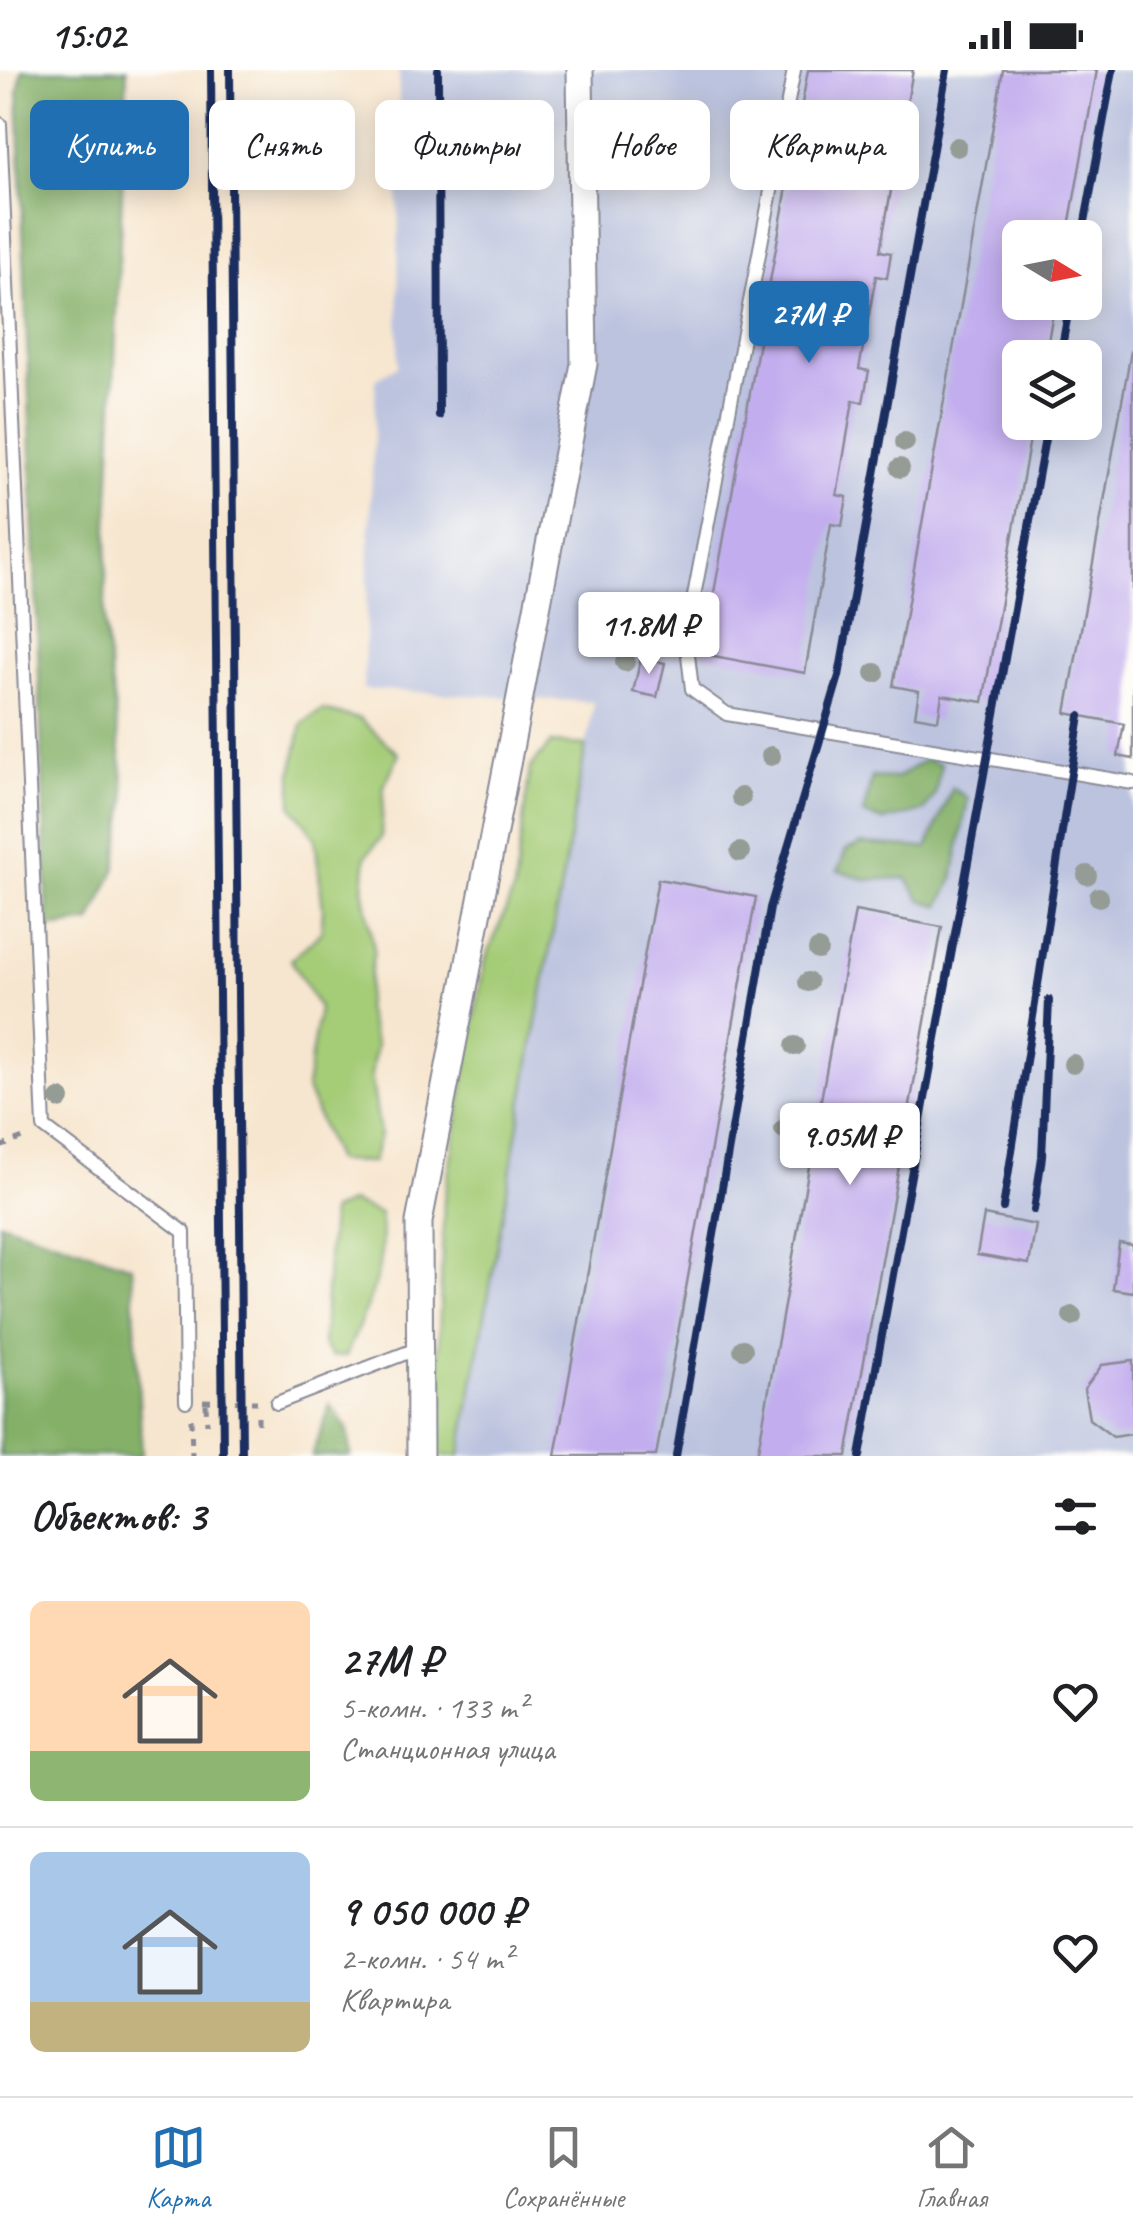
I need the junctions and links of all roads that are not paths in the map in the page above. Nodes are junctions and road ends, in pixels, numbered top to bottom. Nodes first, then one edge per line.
1 (580, 70) edge
2 (794, 70) edge
3 (0, 124) edge
4 (1133, 783) edge
5 (420, 1348) junction
6 (197, 1401) road end
7 (277, 1403) road end
8 (420, 1456) edge

1 - 5 street
2 - 4 lane
3 - 6 lane
5 - 7 lane
5 - 8 street

